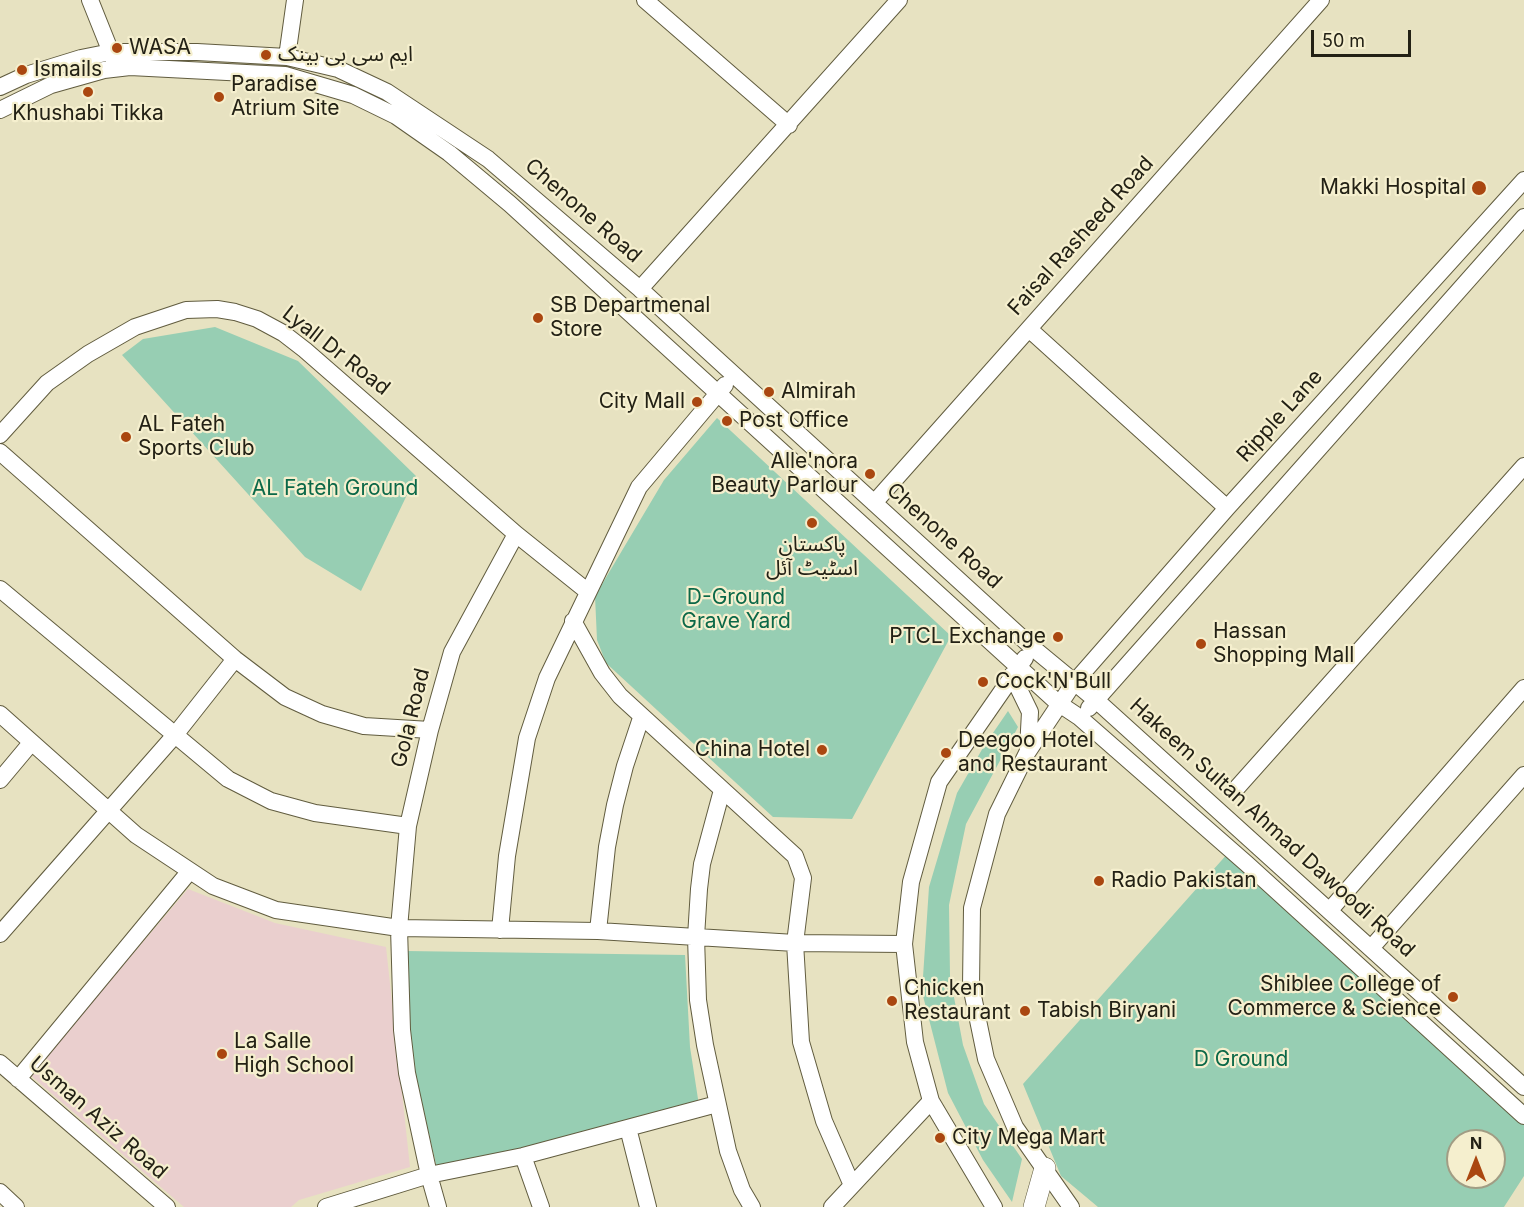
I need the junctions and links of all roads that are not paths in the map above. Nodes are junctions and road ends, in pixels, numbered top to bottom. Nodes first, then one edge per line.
1 (90, 0) edge
2 (295, 0) edge
3 (645, 0) edge
4 (899, 0) edge
5 (1321, 0) edge
6 (111, 52) junction
7 (287, 57) junction
8 (117, 68) junction
9 (0, 87) edge
10 (0, 110) edge
11 (789, 125) junction
12 (1524, 180) edge
13 (1524, 217) edge
14 (640, 289) junction
15 (1029, 329) junction
16 (734, 374) junction
17 (718, 392) junction
18 (0, 435) edge
19 (0, 452) edge
20 (1524, 466) edge
21 (874, 503) junction
22 (1227, 508) junction
23 (516, 534) junction
24 (0, 589) edge
25 (587, 591) junction
26 (573, 621) junction
27 (1033, 648) junction
28 (234, 659) junction
29 (1015, 670) junction
30 (1073, 684) junction
31 (1524, 688) edge
32 (1096, 700) junction
33 (1058, 703) junction
34 (0, 714) edge
35 (1079, 717) junction
36 (641, 718) junction
37 (430, 730) junction
38 (175, 735) junction
39 (31, 743) junction
40 (1028, 753) junction
41 (1524, 775) edge
42 (0, 780) edge
43 (722, 790) junction
44 (1235, 790) dead end
45 (109, 811) junction
46 (408, 826) junction
47 (189, 872) junction
48 (1330, 910) junction
49 (399, 928) junction
50 (501, 930) junction
51 (598, 931) junction
52 (0, 934) edge
53 (696, 937) junction
54 (795, 943) junction
55 (904, 944) junction
56 (1372, 947) junction
57 (0, 1063) edge
58 (18, 1079) junction
59 (1524, 1087) edge
60 (931, 1101) junction
61 (717, 1104) junction
62 (1524, 1116) edge
63 (628, 1128) junction
64 (523, 1156) junction
65 (1045, 1168) junction
66 (429, 1175) junction
67 (852, 1183) junction
68 (0, 1192) edge
69 (16, 1207) edge
70 (167, 1207) edge
71 (326, 1207) edge
72 (438, 1207) edge
73 (541, 1207) edge
74 (648, 1207) edge
75 (752, 1207) edge
76 (832, 1207) edge
77 (994, 1207) edge
78 (1034, 1207) edge
79 (1071, 1207) edge

1 - 6 street
2 - 7 street
3 - 11 street
4 - 11 street
5 - 15 street, Faisal Rasheed Road
6 - 7 street, Chenone Road
6 - 8 street
6 - 9 street, Chenone Road
7 - 14 street, Chenone Road
8 - 10 street, Chenone Road
8 - 17 street, Chenone Road
11 - 14 street
12 - 22 street, Ripple Lane
13 - 32 street
14 - 16 street, Chenone Road
15 - 21 street, Faisal Rasheed Road
15 - 22 street
16 - 17 street
16 - 21 street, Chenone Road
17 - 25 street
17 - 29 street, Chenone Road
18 - 23 street, Lyall Dr Road
19 - 28 street
20 - 44 street
21 - 27 street, Chenone Road
22 - 30 street, Ripple Lane
23 - 25 street, Lyall Dr Road
23 - 37 street, Gola Road
24 - 38 street
25 - 26 street
26 - 36 street
26 - 50 street
27 - 29 street
27 - 30 street, Chenone Road
28 - 37 street
28 - 38 street
29 - 33 street, Hakeem Sultan Ahmad Dawoodi Road
29 - 40 street
29 - 55 street
30 - 32 street, Hakeem Sultan Ahmad Dawoodi Road
30 - 33 street, Ripple Lane
31 - 48 street
32 - 35 street
32 - 48 street, Hakeem Sultan Ahmad Dawoodi Road
33 - 35 street, Hakeem Sultan Ahmad Dawoodi Road
33 - 40 street, Ripple Lane
34 - 39 street
35 - 62 street, Hakeem Sultan Ahmad Dawoodi Road
36 - 43 street
36 - 51 street
37 - 46 street, Gola Road
38 - 45 street
38 - 46 street
39 - 42 street
39 - 45 street
40 - 65 street, Ripple Lane
41 - 56 street
43 - 53 street
43 - 54 street
45 - 47 street
45 - 52 street
46 - 49 street, Gola Road
47 - 49 street
47 - 58 street
48 - 56 street, Hakeem Sultan Ahmad Dawoodi Road
49 - 50 street
49 - 66 street, Gola Road
50 - 51 street
51 - 53 street
53 - 54 street
53 - 61 street
54 - 55 street
54 - 67 street
55 - 60 street
56 - 59 street, Hakeem Sultan Ahmad Dawoodi Road
57 - 58 street, Usman Aziz Road
58 - 70 street, Usman Aziz Road
60 - 67 street
60 - 77 street
61 - 63 street
61 - 75 street
63 - 64 street
63 - 74 street
64 - 66 street
64 - 73 street
65 - 78 main road
65 - 79 street, Ripple Lane
66 - 71 street
66 - 72 street, Gola Road
67 - 76 street
68 - 69 street

